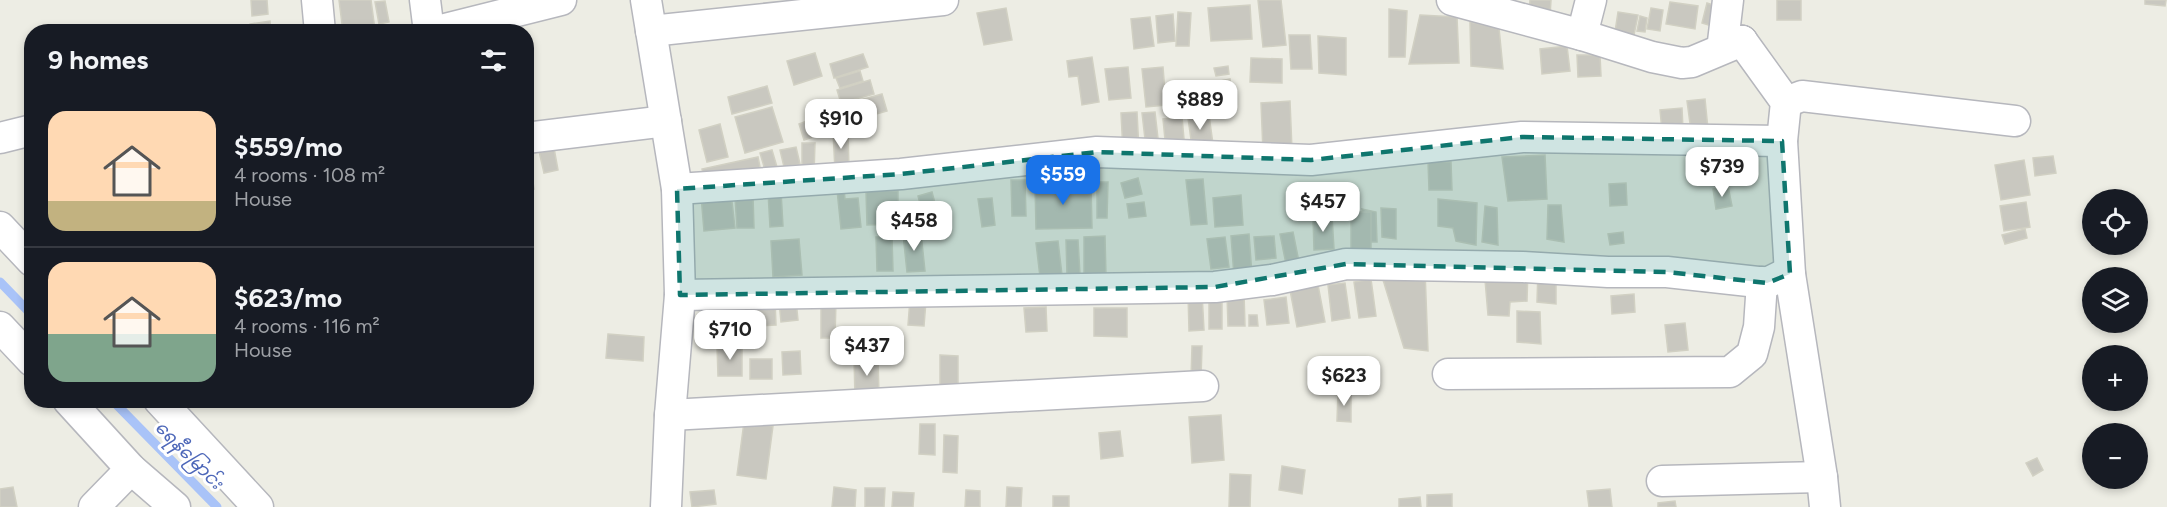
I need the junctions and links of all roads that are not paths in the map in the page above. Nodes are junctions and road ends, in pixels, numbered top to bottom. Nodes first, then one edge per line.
1 (317, 0) edge
2 (425, 0) edge
3 (561, 0) edge
4 (646, 0) edge
5 (943, 0) edge
6 (1452, 0) edge
7 (1591, 0) edge
8 (1728, 0) edge
9 (528, 4) edge
10 (319, 24) edge
11 (430, 24) edge
12 (459, 24) edge
13 (651, 32) junction
14 (1582, 35) junction
15 (1742, 41) junction
16 (1786, 102) junction
17 (666, 121) junction
18 (2015, 121) dead end
19 (24, 132) edge
20 (534, 137) edge
21 (0, 138) edge
22 (1779, 142) junction
23 (677, 189) junction
24 (0, 227) edge
25 (24, 251) edge
26 (1776, 278) junction
27 (680, 295) junction
28 (0, 327) edge
29 (24, 352) edge
30 (1448, 374) dead end
31 (1203, 386) dead end
32 (75, 408) edge
33 (166, 408) edge
34 (670, 415) junction
35 (131, 470) junction
36 (1813, 477) junction
37 (1662, 481) dead end
38 (94, 507) edge
39 (176, 507) edge
40 (258, 507) edge
41 (666, 507) edge
42 (1825, 507) edge

1 - 10 street
2 - 11 street
3 - 9 street
4 - 13 street
5 - 13 street
6 - 14 street
7 - 14 street
8 - 15 street
9 - 12 street
13 - 17 street
14 - 15 street
15 - 16 street
16 - 18 street
16 - 22 street
17 - 20 street
17 - 23 street
19 - 21 street
22 - 23 street
22 - 26 street
23 - 27 street
24 - 25 street
26 - 27 street
26 - 30 street
26 - 36 street
27 - 34 street
28 - 29 street
31 - 34 street
32 - 35 street
33 - 40 street
34 - 41 street
35 - 38 street
35 - 39 street
36 - 37 street
36 - 42 street

